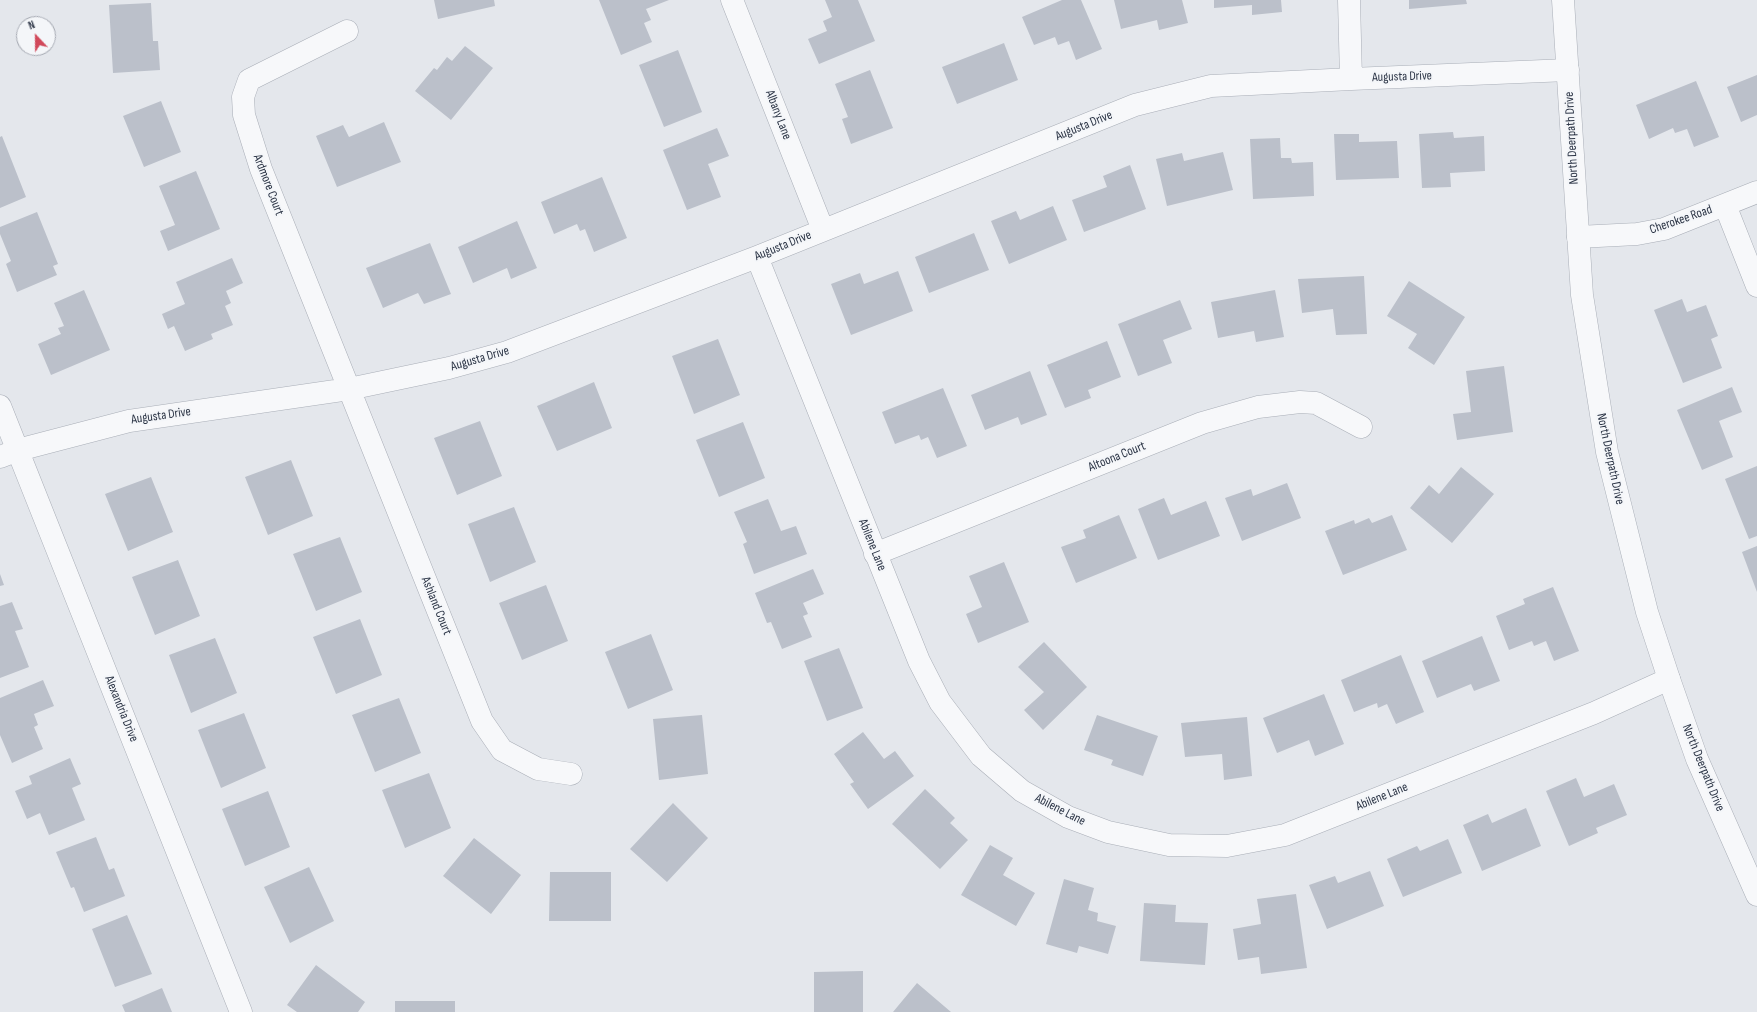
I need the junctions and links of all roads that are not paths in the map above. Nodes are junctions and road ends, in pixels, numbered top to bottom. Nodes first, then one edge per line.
1 (732, 0) edge
2 (1348, 0) edge
3 (1563, 0) edge
4 (348, 31) dead end
5 (1568, 70) junction
6 (1351, 79) junction
7 (1757, 192) edge
8 (1725, 204) junction
9 (823, 230) junction
10 (1578, 237) junction
11 (756, 257) junction
12 (1757, 286) edge
13 (349, 389) junction
14 (0, 406) edge
15 (1361, 427) dead end
16 (9, 453) edge
17 (875, 554) junction
18 (1669, 679) junction
19 (571, 774) dead end
20 (1757, 895) edge
21 (241, 1012) edge

1 - 9 street, Albany Lane
2 - 6 street
3 - 5 street, North Deerpath Drive
4 - 13 street, Ardmore Court
5 - 6 street, Augusta Drive
5 - 10 street, North Deerpath Drive
6 - 9 street, Augusta Drive
7 - 8 street, Cherokee Road
8 - 10 street, Cherokee Road
8 - 12 street
9 - 11 street, Augusta Drive
10 - 18 street, North Deerpath Drive
11 - 13 street, Augusta Drive
11 - 17 street, Abilene Lane
13 - 16 street, Augusta Drive
13 - 19 street, Ashland Court
14 - 16 street, Alexandria Drive
15 - 17 street, Altoona Court
16 - 21 street, Alexandria Drive
17 - 18 street, Abilene Lane
18 - 20 street, North Deerpath Drive

